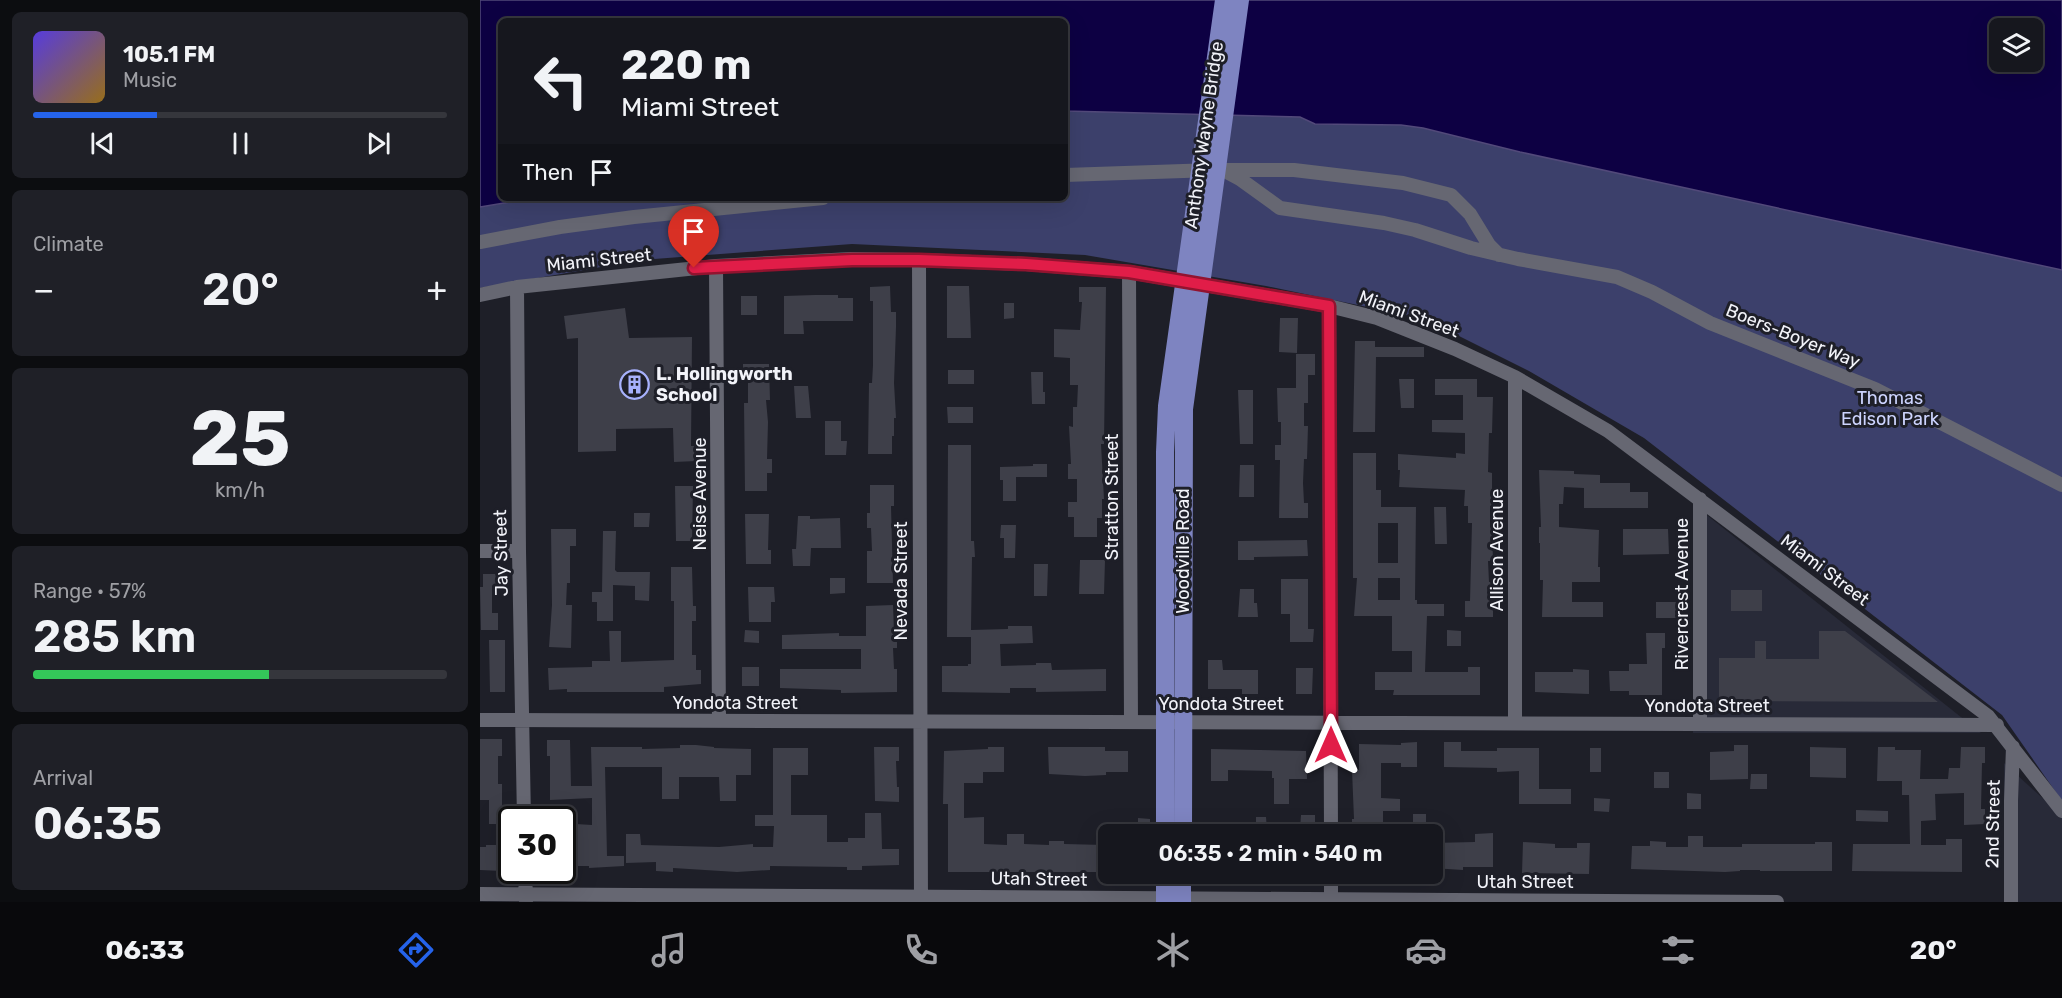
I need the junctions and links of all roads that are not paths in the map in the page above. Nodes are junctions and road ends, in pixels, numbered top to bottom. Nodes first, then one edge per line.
1 (1224, 0) edge
2 (1240, 0) edge
3 (1213, 170) junction
4 (1068, 175) edge
5 (793, 201) edge
6 (480, 242) edge
7 (1499, 255) junction
8 (919, 260) junction
9 (716, 266) junction
10 (1194, 270) junction
11 (1129, 272) junction
12 (518, 287) junction
13 (480, 295) edge
14 (1329, 306) junction
15 (1515, 377) junction
16 (2062, 485) edge
17 (1700, 499) junction
18 (480, 551) edge
19 (519, 551) junction
20 (480, 720) edge
21 (522, 720) junction
22 (719, 721) junction
23 (919, 722) junction
24 (1131, 722) junction
25 (1331, 723) junction
26 (1515, 723) junction
27 (1700, 724) junction
28 (1997, 725) junction
29 (2013, 747) junction
30 (525, 806) edge
31 (2062, 811) edge
32 (1165, 824) edge
33 (1183, 824) edge
34 (1331, 824) edge
35 (1165, 884) edge
36 (1182, 884) edge
37 (1331, 884) edge
38 (480, 894) edge
39 (526, 898) edge
40 (921, 899) edge
41 (1331, 901) edge
42 (1165, 902) edge
43 (1182, 902) edge
44 (1777, 902) edge
45 (2011, 902) edge

1 - 10 main road, Anthony Wayne Bridge
2 - 10 main road, Anthony Wayne Bridge
3 - 4 street, Boers-Boyer Way
3 - 7 street, Boers-Boyer Way
3 - 7 street, Boers-Boyer Way
5 - 6 street
7 - 16 street, Boers-Boyer Way
8 - 9 street, Miami Street
8 - 11 street, Miami Street
8 - 23 street, Nevada Street
9 - 12 street, Miami Street
9 - 22 street, Neise Avenue
10 - 32 main road, Woodville Road
10 - 33 main road, Woodville Road
11 - 14 street, Miami Street
11 - 24 street, Stratton Street
12 - 13 street, Miami Street
12 - 19 street, Jay Street
14 - 15 street, Miami Street
14 - 25 street
15 - 17 street, Miami Street
15 - 26 street, Allison Avenue
17 - 27 street, Rivercrest Avenue
17 - 28 street, Miami Street
18 - 19 street
19 - 21 street, Jay Street
20 - 21 street, Yondota Street
21 - 22 street, Yondota Street
21 - 30 street, Jay Street
22 - 23 street, Yondota Street
23 - 24 street, Yondota Street
23 - 40 street, Nevada Street
24 - 25 street, Yondota Street
25 - 26 street, Yondota Street
25 - 34 street
26 - 27 street, Yondota Street
27 - 28 street, Yondota Street
28 - 29 street, Miami Street
29 - 31 street, Miami Street
29 - 45 street, 2nd Street
35 - 42 main road
36 - 43 main road
37 - 41 street
38 - 39 street, Utah Street
39 - 40 street, Utah Street
40 - 41 street, Utah Street
41 - 44 street, Utah Street

